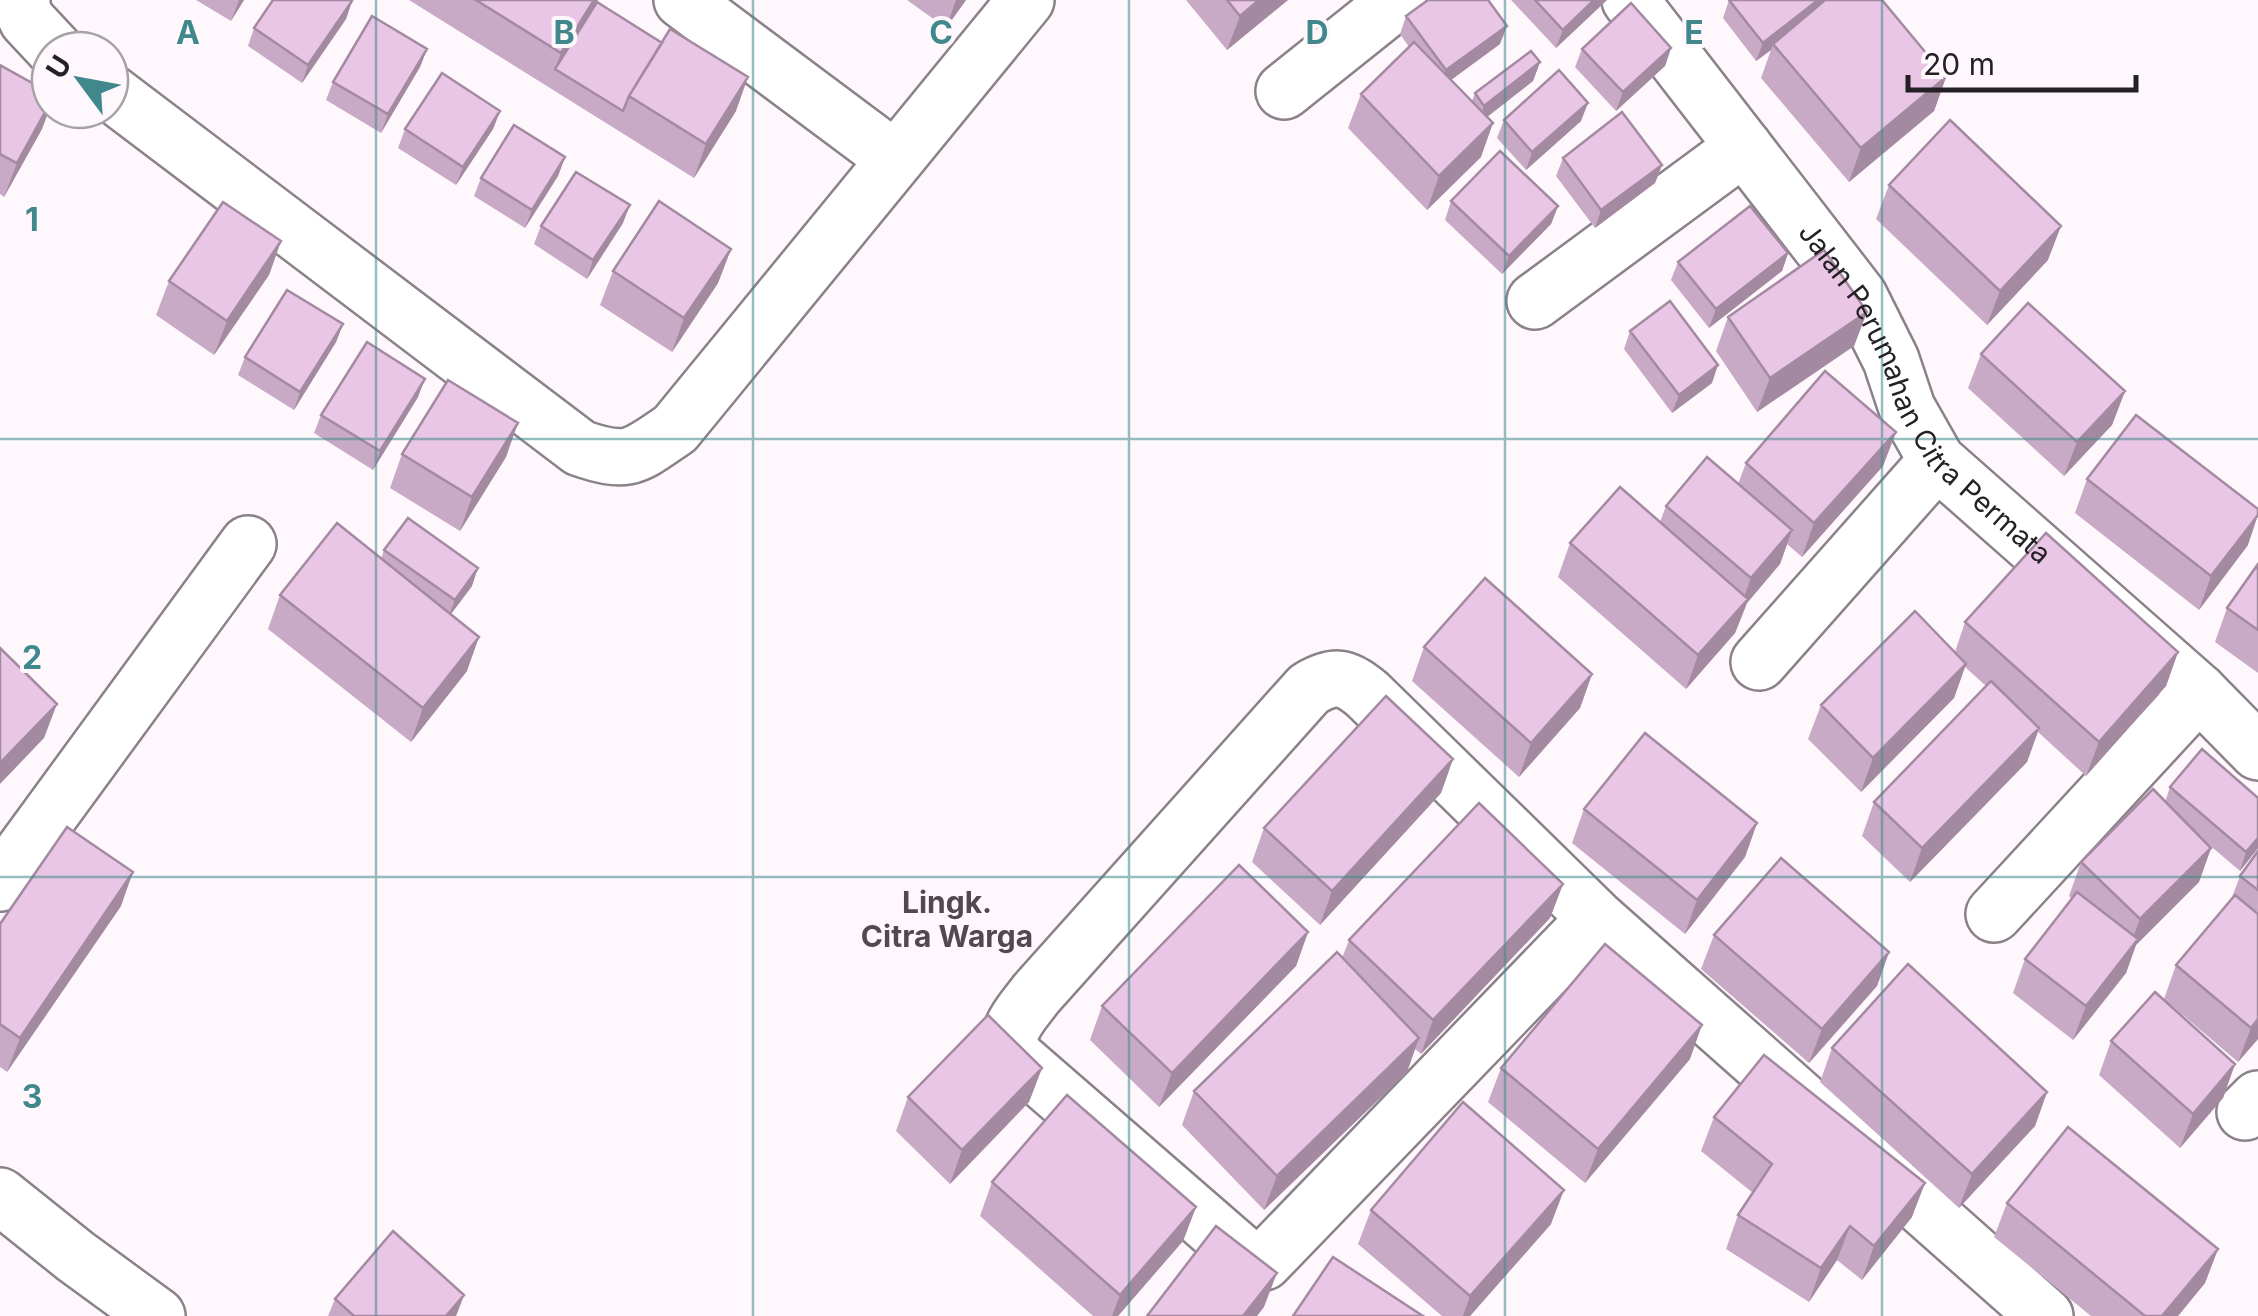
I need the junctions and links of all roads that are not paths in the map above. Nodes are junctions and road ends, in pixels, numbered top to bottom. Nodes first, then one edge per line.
1 (22, 0) edge
2 (682, 0) edge
3 (1026, 0) edge
4 (1398, 0) edge
5 (1630, 0) edge
6 (36, 30) edge
7 (1284, 91) dead end
8 (130, 107) edge
9 (1744, 146) junction
10 (894, 159) junction
11 (1536, 301) dead end
12 (1938, 461) junction
13 (248, 544) dead end
14 (1758, 662) dead end
15 (2199, 692) junction
16 (2258, 752) edge
17 (0, 883) edge
18 (1994, 914) dead end
19 (1596, 918) junction
20 (0, 1196) edge
21 (157, 1316) edge
22 (2044, 1316) edge

1 - 6 street
2 - 10 street
3 - 10 street
4 - 7 street
5 - 9 street, Jalan Perumahan Citra Permata
8 - 10 street
9 - 11 street
9 - 12 street, Jalan Perumahan Citra Permata
12 - 14 street
12 - 15 street, Jalan Perumahan Citra Permata
13 - 17 street
15 - 16 street, Jalan Perumahan Citra Permata
15 - 18 street
19 - 19 street
19 - 22 street
20 - 21 street

